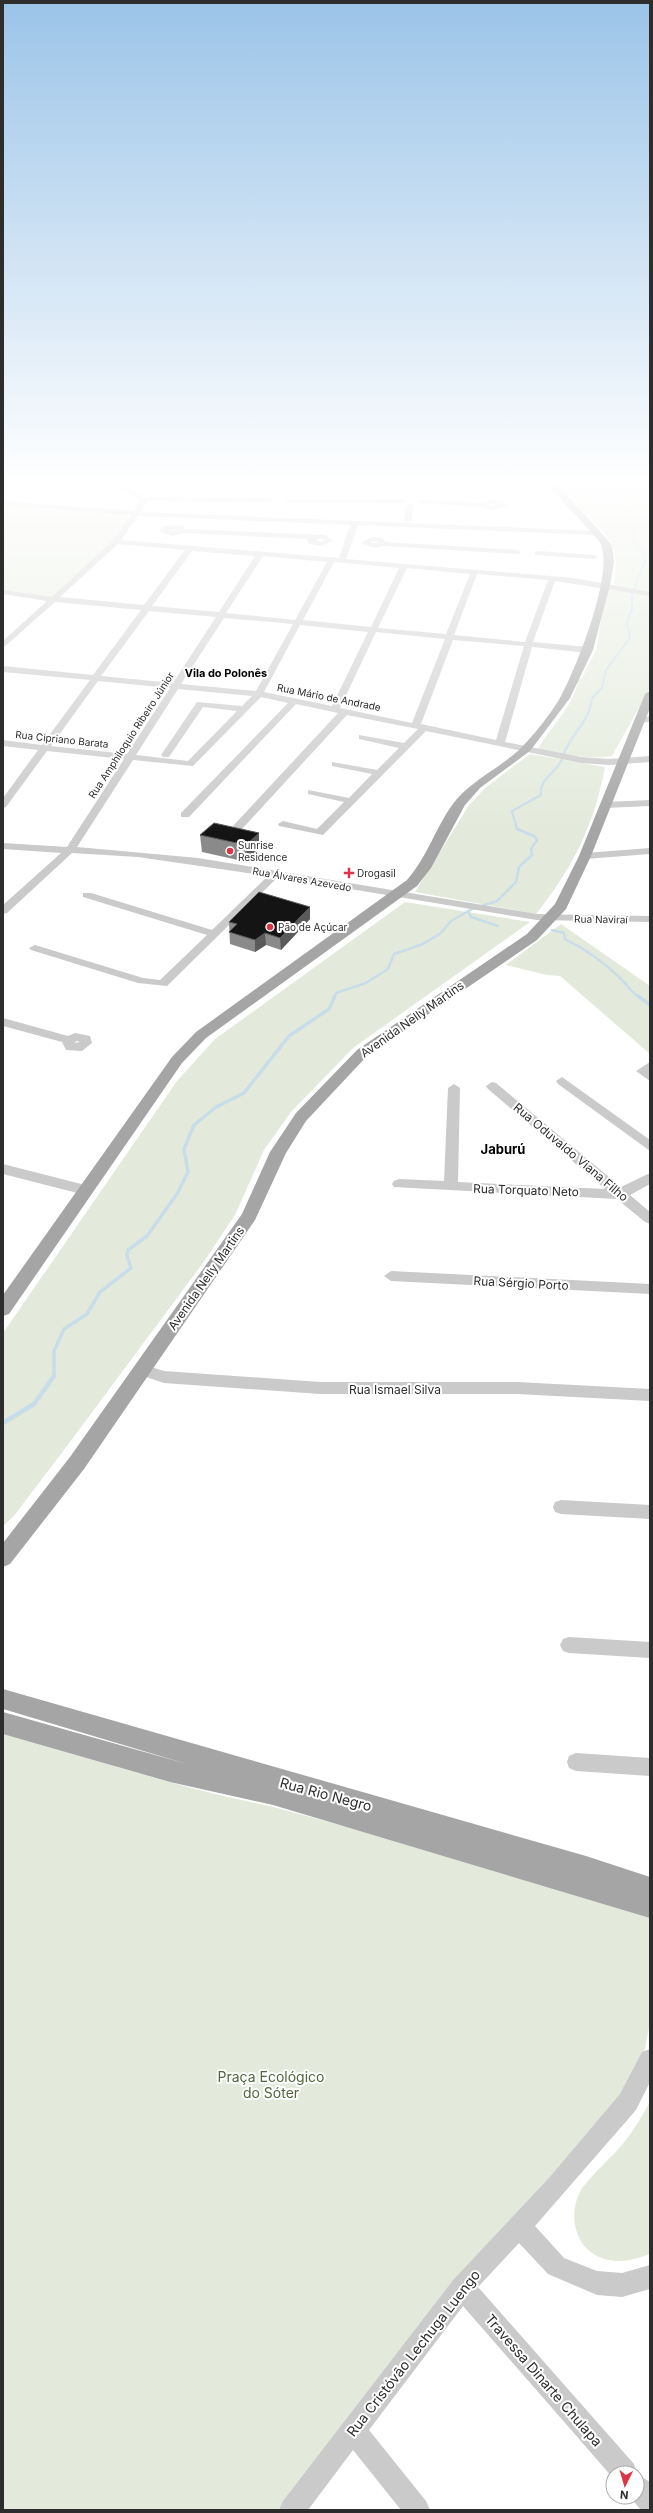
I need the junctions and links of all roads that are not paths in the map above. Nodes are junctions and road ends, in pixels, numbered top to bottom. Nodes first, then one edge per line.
1 (40, 597) edge
2 (156, 597) edge
3 (232, 597) edge
4 (311, 597) edge
5 (388, 597) edge
6 (464, 597) edge
7 (545, 597) edge
8 (602, 597) edge
9 (52, 599) junction
10 (148, 608) junction
11 (221, 615) junction
12 (297, 622) junction
13 (372, 628) junction
14 (448, 636) junction
15 (529, 643) junction
16 (3, 645) edge
17 (588, 650) junction
18 (3, 669) edge
19 (96, 677) junction
20 (176, 685) junction
21 (259, 694) junction
22 (650, 694) edge
23 (294, 701) junction
24 (246, 709) junction
25 (335, 709) junction
26 (345, 711) junction
27 (650, 719) edge
28 (638, 720) junction
29 (420, 726) junction
30 (362, 737) dead end
31 (500, 742) junction
32 (3, 743) edge
33 (405, 746) junction
34 (45, 747) junction
35 (526, 748) junction
36 (166, 755) dead end
37 (130, 757) junction
38 (650, 760) edge
39 (623, 761) junction
40 (335, 764) dead end
41 (378, 773) junction
42 (312, 792) dead end
43 (351, 801) junction
44 (650, 803) edge
45 (3, 805) edge
46 (605, 805) junction
47 (185, 815) dead end
48 (283, 824) dead end
49 (237, 828) edge
50 (3, 846) edge
51 (71, 849) junction
52 (650, 851) edge
53 (586, 856) junction
54 (275, 874) junction
55 (87, 895) dead end
56 (398, 895) junction
57 (3, 911) edge
58 (552, 918) junction
59 (650, 919) edge
60 (215, 934) junction
61 (35, 948) dead end
62 (3, 1022) edge
63 (69, 1040) dead end
64 (562, 1081) dead end
65 (492, 1086) dead end
66 (454, 1088) dead end
67 (650, 1147) edge
68 (3, 1169) edge
69 (650, 1178) edge
70 (399, 1184) dead end
71 (451, 1186) junction
72 (85, 1190) junction
73 (620, 1194) junction
74 (650, 1219) edge
75 (391, 1276) dead end
76 (650, 1289) edge
77 (3, 1309) edge
78 (142, 1370) junction
79 (650, 1395) edge
80 (561, 1507) dead end
81 (650, 1512) edge
82 (3, 1558) edge
83 (569, 1645) dead end
84 (650, 1650) edge
85 (3, 1699) edge
86 (3, 1723) edge
87 (576, 1762) dead end
88 (650, 1767) edge
89 (650, 1889) edge
90 (650, 1906) edge
91 (650, 2060) edge
92 (518, 2226) junction
93 (650, 2277) edge
94 (462, 2287) junction
95 (353, 2430) junction
96 (619, 2465) edge
97 (292, 2510) edge
98 (417, 2510) edge

1 - 9 street
2 - 10 street
3 - 11 street, Rua Amphiloquio Ribeiro Júnior
4 - 12 street
5 - 13 street
6 - 14 street
7 - 15 street
8 - 17 main road
9 - 10 street
9 - 16 street
10 - 11 street
10 - 19 street
11 - 12 street
11 - 20 street, Rua Amphiloquio Ribeiro Júnior
12 - 13 street
12 - 21 street
13 - 14 street
13 - 25 street
14 - 15 street
14 - 29 street
15 - 17 street
15 - 31 street
17 - 35 main road
18 - 19 street, Rua Mário de Andrade
19 - 20 street, Rua Mário de Andrade
19 - 34 street
20 - 21 street, Rua Mário de Andrade
20 - 37 street, Rua Amphiloquio Ribeiro Júnior
21 - 23 street, Rua Mário de Andrade
21 - 24 street
22 - 28 main road, Avenida Nelly Martins
23 - 25 street, Rua Mário de Andrade
23 - 47 street
24 - 36 street
24 - 37 street, Rua Cipriano Barata
25 - 26 street, Rua Mário de Andrade
26 - 29 street, Rua Mário de Andrade
26 - 49 street
27 - 28 street
28 - 39 main road, Avenida Nelly Martins
29 - 31 street, Rua Mário de Andrade
29 - 33 street
30 - 33 street
31 - 35 street, Rua Mário de Andrade
32 - 34 street, Rua Cipriano Barata
33 - 41 street
34 - 37 street, Rua Cipriano Barata
34 - 45 street
35 - 39 street, Rua Mário de Andrade
35 - 56 main road
37 - 51 street, Rua Amphiloquio Ribeiro Júnior
38 - 39 street, Rua Mário de Andrade
39 - 46 main road, Avenida Nelly Martins
40 - 41 street
41 - 43 street
42 - 43 street
43 - 48 street
44 - 46 street
46 - 53 main road, Avenida Nelly Martins
50 - 51 street, Rua Álvares Azevedo
51 - 54 street, Rua Álvares Azevedo
51 - 57 street, Rua Amphiloquio Ribeiro Júnior
52 - 53 street
53 - 58 main road, Avenida Nelly Martins
54 - 56 street, Rua Álvares Azevedo
54 - 60 street
55 - 60 street
56 - 58 street, Rua Álvares Azevedo
56 - 72 main road
58 - 59 street, Rua Naviraí
58 - 78 main road, Avenida Nelly Martins
60 - 61 street
62 - 63 street
64 - 67 street
65 - 73 street, Rua Oduvaldo Viana Filho
66 - 71 street
68 - 72 street
69 - 73 street
70 - 71 street, Rua Torquato Neto
71 - 73 street, Rua Torquato Neto
72 - 77 main road
73 - 74 street, Rua Oduvaldo Viana Filho
75 - 76 street, Rua Sérgio Porto
78 - 79 street, Rua Ismael Silva
78 - 82 main road, Avenida Nelly Martins
80 - 81 street
83 - 84 street
85 - 89 main road, Rua Rio Negro
86 - 90 main road, Rua Rio Negro
87 - 88 street
91 - 92 street, Rua Cristóvão Lechuga Luengo
92 - 93 street
92 - 94 street, Rua Cristóvão Lechuga Luengo
94 - 95 street, Rua Cristóvão Lechuga Luengo
94 - 96 street, Travessa Dinarte Chulapa
95 - 97 street, Rua Cristóvão Lechuga Luengo
95 - 98 street

